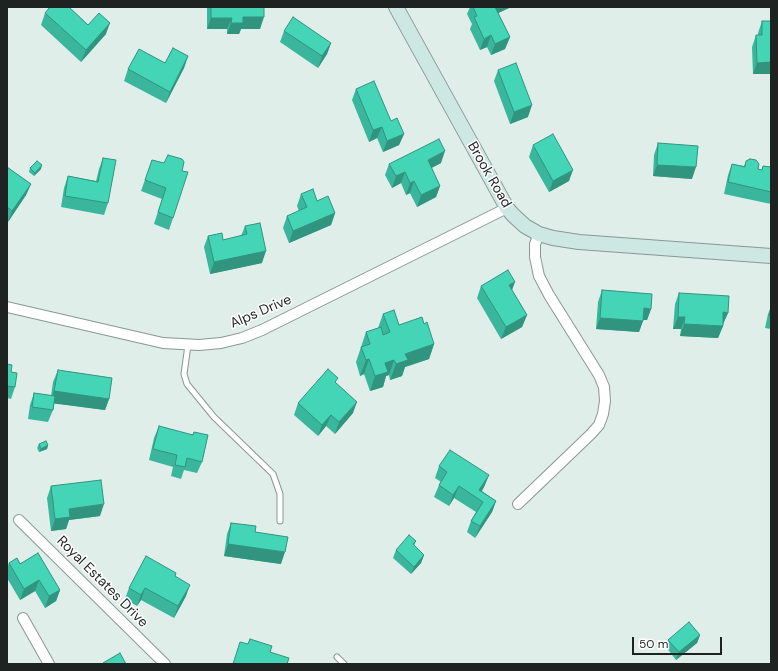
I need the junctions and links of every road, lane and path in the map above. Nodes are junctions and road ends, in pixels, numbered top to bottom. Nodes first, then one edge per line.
1 (396, 7) edge
2 (507, 208) junction
3 (539, 234) junction
4 (771, 256) edge
5 (7, 307) edge
6 (188, 345) junction
7 (518, 504) dead end
8 (19, 520) dead end
9 (280, 521) dead end
10 (23, 618) dead end
11 (337, 657) dead end
12 (49, 664) edge
13 (165, 664) edge
14 (344, 664) edge

1 - 2 street, Brook Road
2 - 3 street, Brook Road
2 - 6 street, Alps Drive
3 - 4 street, Brook Road
3 - 7 street
5 - 6 street, Alps Drive
6 - 9 lane
8 - 13 street, Royal Estates Drive
10 - 12 street
11 - 14 lane

